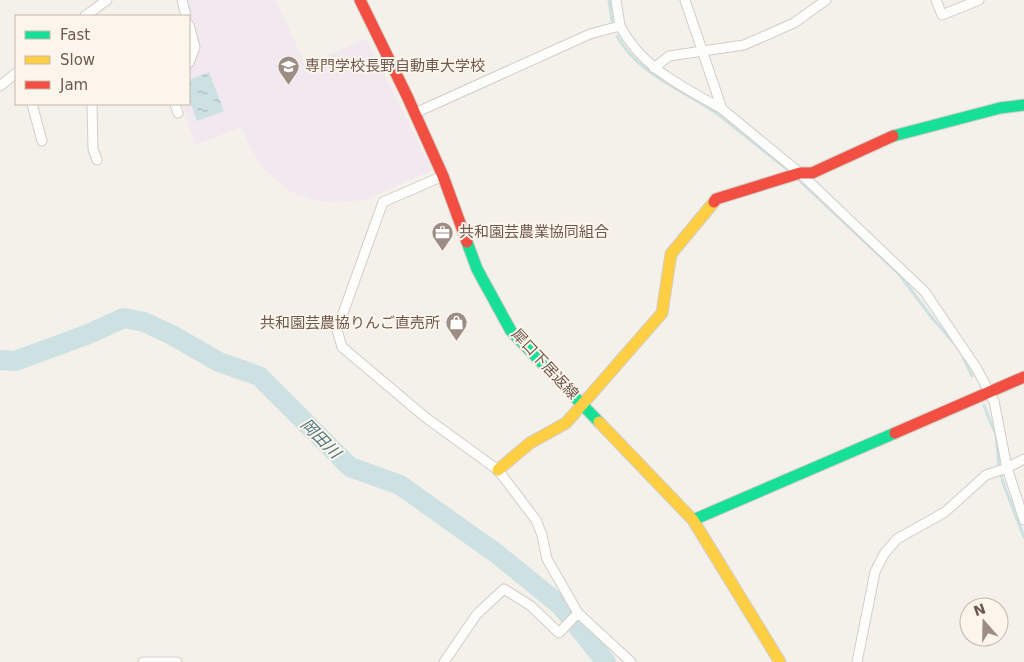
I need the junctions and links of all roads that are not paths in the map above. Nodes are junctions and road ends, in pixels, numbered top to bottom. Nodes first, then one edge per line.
1 (107, 0) edge
2 (182, 0) edge
3 (360, 0) edge
4 (616, 0) edge
5 (685, 0) edge
6 (826, 0) edge
7 (936, 0) edge
8 (979, 0) edge
9 (91, 11) edge
10 (186, 15) edge
11 (620, 26) junction
12 (190, 29) edge
13 (703, 52) junction
14 (190, 60) edge
15 (654, 68) junction
16 (15, 73) edge
17 (0, 86) edge
18 (32, 105) edge
19 (92, 105) edge
20 (1024, 105) edge
21 (722, 109) junction
22 (414, 113) junction
23 (42, 141) dead end
24 (97, 160) dead end
25 (800, 173) junction
26 (443, 176) junction
27 (1024, 377) edge
28 (990, 392) junction
29 (583, 405) junction
30 (1024, 459) edge
31 (498, 470) junction
32 (1002, 470) junction
33 (693, 520) junction
34 (1024, 520) edge
35 (578, 613) junction
36 (143, 662) edge
37 (177, 662) edge
38 (444, 662) edge
39 (631, 662) edge
40 (780, 662) edge
41 (857, 662) edge

1 - 9 street
2 - 10 street
3 - 22 street, 犀口下居返線
4 - 11 street
5 - 13 street
6 - 13 street
7 - 8 street
11 - 15 street
11 - 22 street
12 - 14 street
13 - 15 street
13 - 21 street
15 - 21 street
16 - 17 street
18 - 23 street
19 - 24 street
20 - 25 street
21 - 25 street
22 - 26 street, 犀口下居返線
25 - 28 street
25 - 29 street
26 - 29 street, 犀口下居返線
26 - 31 street
27 - 28 street
28 - 32 street
28 - 33 street
29 - 31 street
29 - 33 street, 犀口下居返線
30 - 32 street
31 - 35 street
32 - 34 street
32 - 41 street
33 - 40 street, 犀口下居返線
35 - 38 street
35 - 39 street
36 - 37 street

